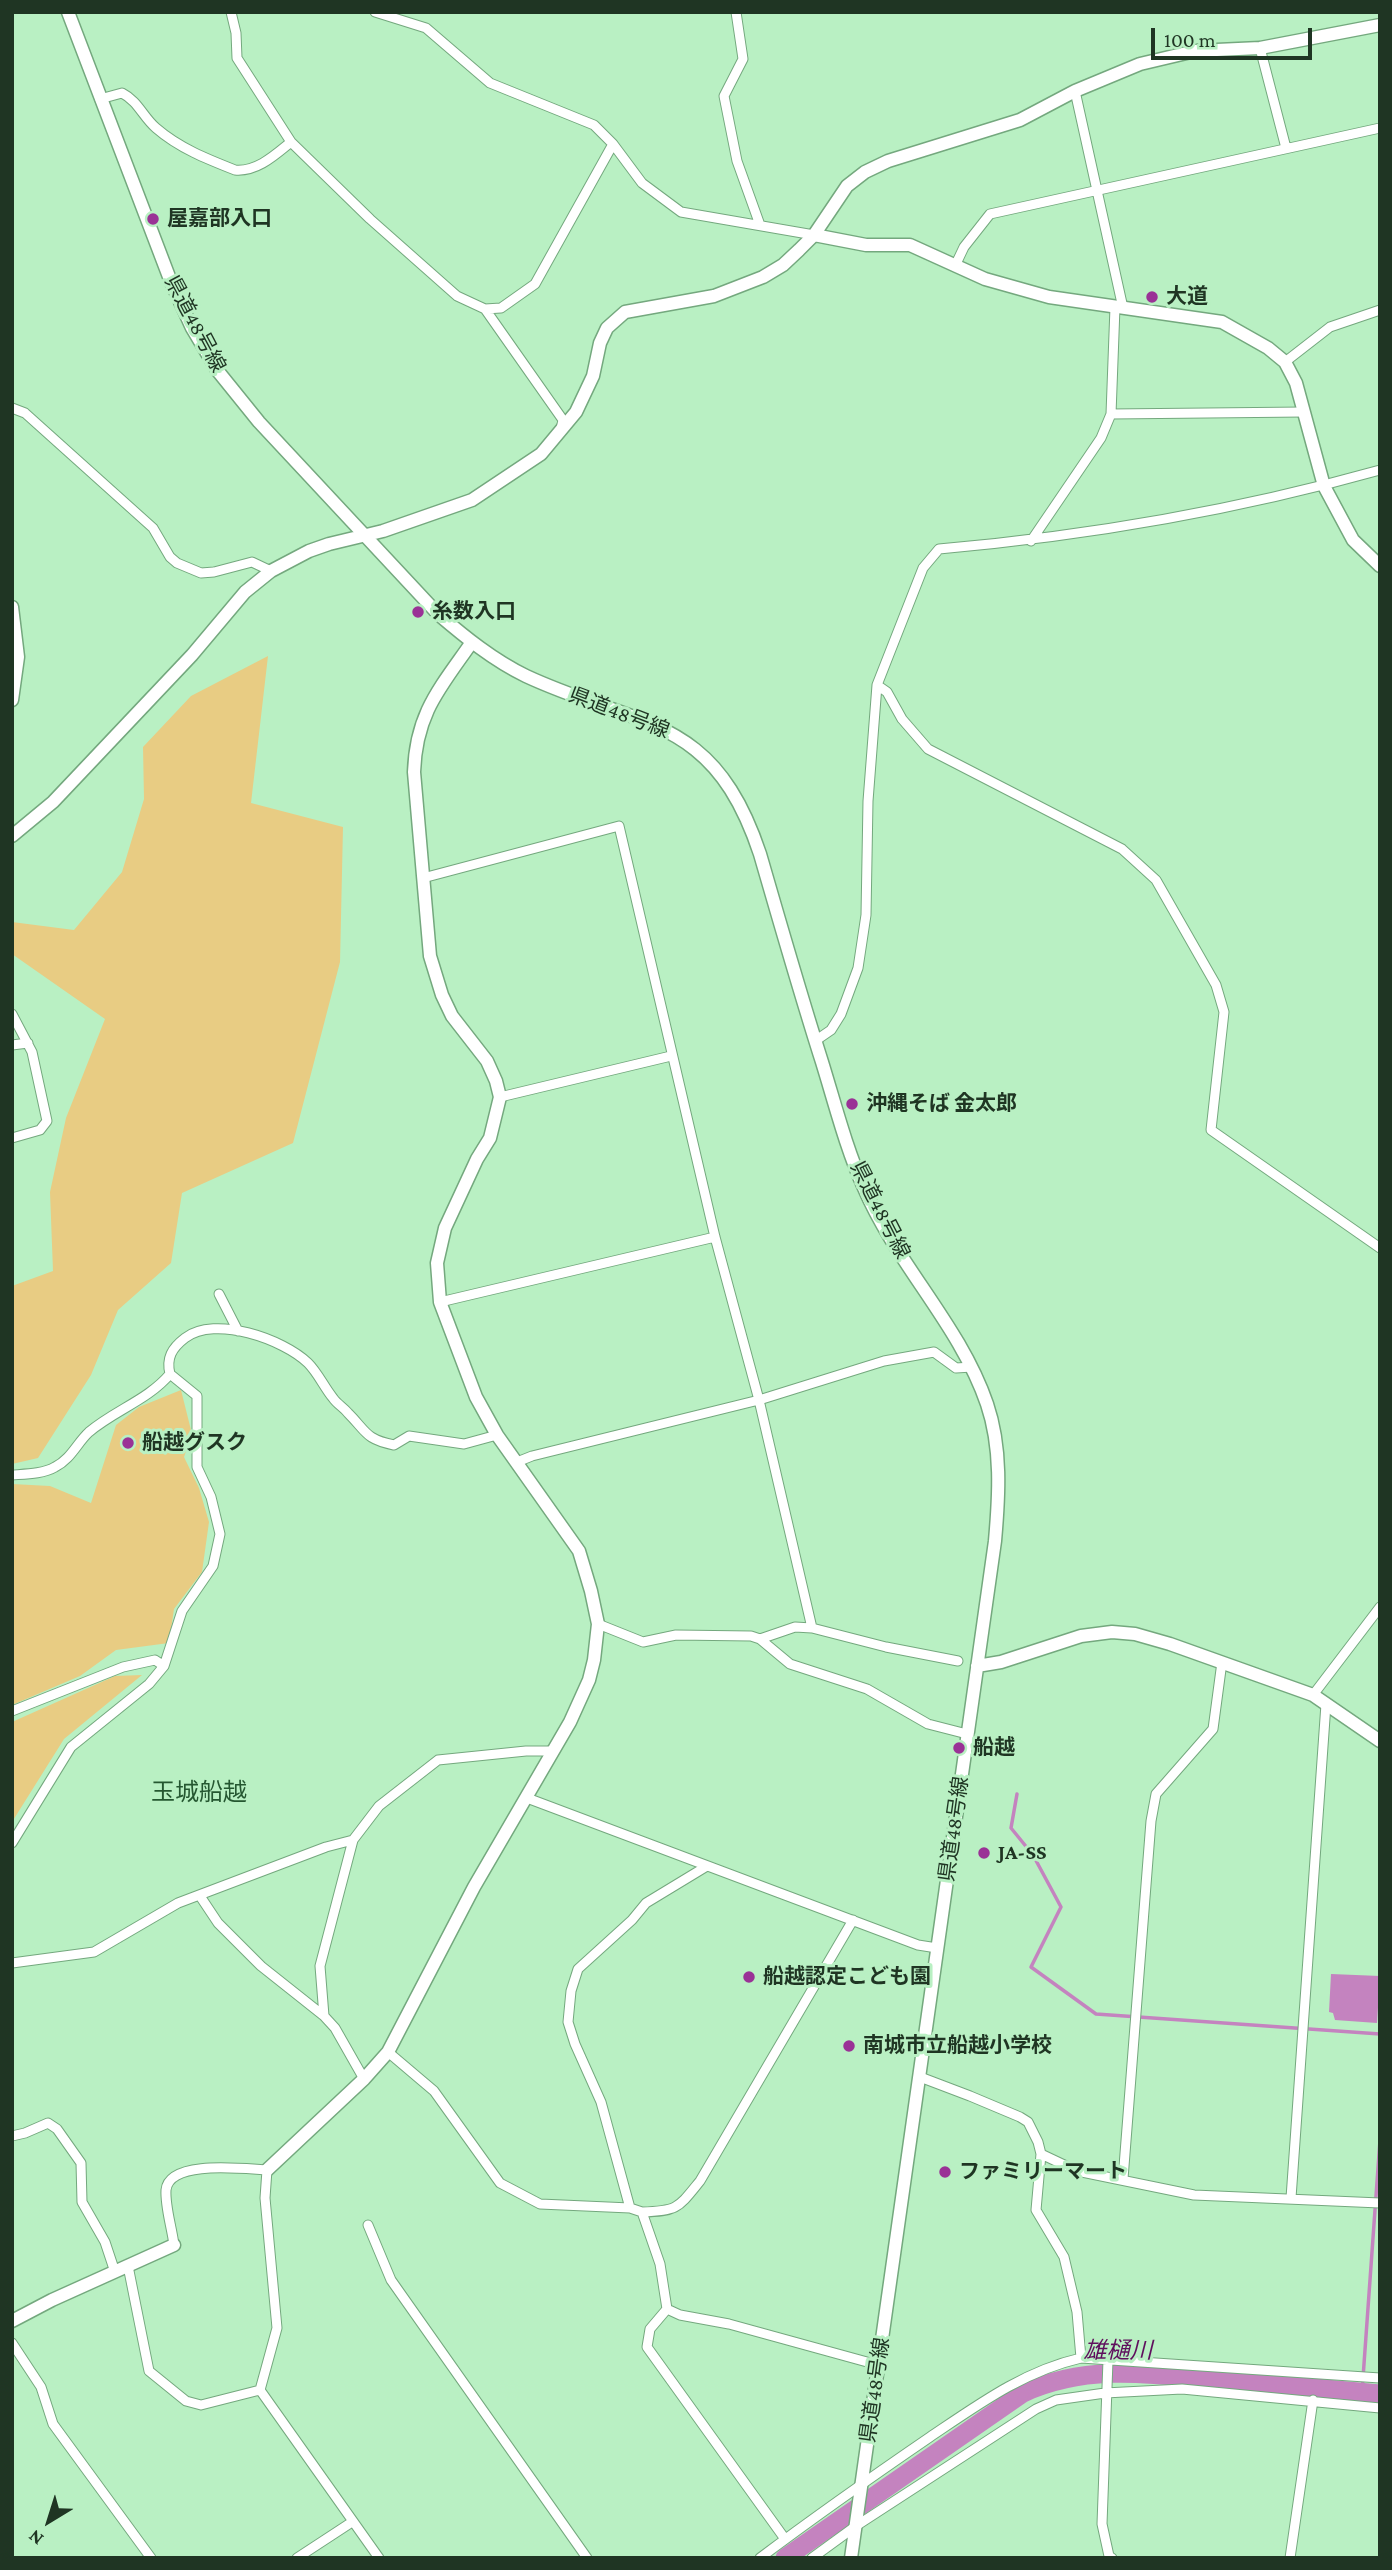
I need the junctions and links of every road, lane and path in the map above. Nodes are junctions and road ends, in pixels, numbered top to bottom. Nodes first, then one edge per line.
1 (68, 12) edge
2 (231, 12) edge
3 (375, 12) edge
4 (736, 12) edge
5 (1380, 25) edge
6 (1260, 48) junction
7 (1075, 91) junction
8 (100, 99) junction
9 (1380, 128) edge
10 (291, 142) junction
11 (613, 144) junction
12 (1286, 148) junction
13 (1099, 190) junction
14 (760, 225) junction
15 (814, 235) junction
16 (955, 266) junction
17 (1119, 308) junction
18 (485, 309) junction
19 (1380, 310) edge
20 (1285, 362) junction
21 (12, 408) edge
22 (1304, 412) junction
23 (1111, 414) junction
24 (561, 430) junction
25 (1380, 470) edge
26 (1324, 486) junction
27 (365, 536) junction
28 (1031, 541) junction
29 (1380, 566) edge
30 (271, 571) junction
31 (12, 607) edge
32 (472, 642) junction
33 (877, 685) junction
34 (12, 700) edge
35 (12, 836) edge
36 (424, 878) junction
37 (12, 1014) edge
38 (815, 1041) junction
39 (28, 1043) junction
40 (12, 1045) edge
41 (671, 1056) junction
42 (500, 1097) junction
43 (12, 1138) edge
44 (715, 1237) junction
45 (1380, 1248) edge
46 (219, 1294) dead end
47 (440, 1302) junction
48 (238, 1331) junction
49 (972, 1367) junction
50 (170, 1374) junction
51 (759, 1400) junction
52 (497, 1435) junction
53 (517, 1462) junction
54 (12, 1475) edge
55 (1380, 1607) edge
56 (598, 1624) junction
57 (812, 1628) junction
58 (760, 1639) junction
59 (958, 1661) dead end
60 (1222, 1662) junction
61 (164, 1666) junction
62 (977, 1666) junction
63 (1313, 1695) junction
64 (1326, 1704) junction
65 (12, 1711) edge
66 (967, 1734) junction
67 (1380, 1741) edge
68 (554, 1751) junction
69 (527, 1798) junction
70 (352, 1840) junction
71 (12, 1843) edge
72 (707, 1866) junction
73 (200, 1896) junction
74 (853, 1920) junction
75 (937, 1948) junction
76 (12, 1963) edge
77 (324, 2016) junction
78 (388, 2052) junction
79 (920, 2077) junction
80 (364, 2079) junction
81 (12, 2136) edge
82 (1041, 2154) junction
83 (267, 2170) junction
84 (1123, 2179) junction
85 (1291, 2198) junction
86 (1380, 2203) edge
87 (630, 2208) junction
88 (642, 2212) junction
89 (368, 2225) dead end
90 (174, 2245) joint
91 (128, 2266) junction
92 (116, 2272) junction
93 (667, 2309) junction
94 (12, 2321) edge
95 (12, 2343) edge
96 (1081, 2358) junction
97 (1108, 2360) junction
98 (878, 2365) junction
99 (1380, 2378) edge
100 (260, 2390) junction
101 (1105, 2393) junction
102 (1313, 2400) junction
103 (1380, 2408) edge
104 (861, 2487) junction
105 (352, 2522) junction
106 (856, 2522) junction
107 (785, 2539) junction
108 (151, 2558) edge
109 (297, 2558) edge
110 (379, 2558) edge
111 (587, 2558) edge
112 (760, 2558) edge
113 (812, 2558) edge
114 (851, 2558) edge
115 (1112, 2558) edge
116 (1290, 2558) edge

1 - 8 street, 県道48号線
2 - 10 street
3 - 11 street
4 - 14 street
5 - 6 street
6 - 7 street
6 - 12 street
7 - 13 street
7 - 15 street
8 - 10 street
8 - 27 street, 県道48号線
9 - 12 street
10 - 18 street
11 - 14 street
11 - 18 street
12 - 13 street
13 - 16 street
13 - 17 street
14 - 15 street
15 - 16 street
15 - 24 street
16 - 17 street
17 - 20 street
17 - 23 street
18 - 24 street
19 - 20 street
20 - 22 street
21 - 30 street
22 - 23 street
22 - 26 street
23 - 28 street
24 - 27 street
25 - 26 street
26 - 28 street
26 - 29 street
27 - 30 street
27 - 32 street, 県道48号線
28 - 33 street
30 - 35 street
31 - 34 street
32 - 36 street
32 - 38 street, 県道48号線
33 - 38 street
33 - 45 street
36 - 41 street
36 - 42 street
37 - 39 street
38 - 49 street, 県道48号線
39 - 40 street
39 - 43 street
41 - 42 street
41 - 44 street
42 - 47 street
44 - 47 street
44 - 51 street
46 - 48 street
47 - 52 street
48 - 50 street
48 - 52 street
49 - 51 street
49 - 62 street, 県道48号線
50 - 54 street
50 - 61 street
51 - 53 street
51 - 57 street
52 - 53 street
53 - 56 street
55 - 63 street
56 - 58 street
56 - 68 street
57 - 58 street
57 - 59 street
58 - 66 street
60 - 62 street
60 - 63 street
60 - 84 street
61 - 65 street
61 - 71 street
62 - 66 street, 県道48号線
63 - 64 street
64 - 67 street
64 - 85 street
66 - 75 street, 県道48号線
68 - 69 street
68 - 70 street
69 - 72 street
69 - 78 street
70 - 73 street
70 - 77 street
72 - 74 street
72 - 87 street
73 - 76 street
73 - 77 street
74 - 75 street
74 - 88 street
75 - 79 street, 県道48号線
77 - 80 street
78 - 80 street
78 - 87 street
79 - 82 street
79 - 98 street, 県道48号線
80 - 83 street
81 - 92 street
82 - 84 street
82 - 96 street
83 - 90 street
83 - 100 street
84 - 85 street
85 - 86 street
87 - 88 street
88 - 93 street
89 - 111 street
90 - 91 street
91 - 92 street
91 - 100 street
92 - 94 street
93 - 98 street
93 - 107 street
95 - 108 street
96 - 97 street
96 - 104 street
97 - 99 street
97 - 101 street
98 - 104 street, 県道48号線
100 - 105 street
101 - 102 street
101 - 106 street
101 - 115 street
102 - 103 street
102 - 116 street
104 - 106 street, 県道48号線
104 - 107 street
105 - 109 street
105 - 110 street
106 - 113 street
106 - 114 street, 県道48号線
107 - 112 street

